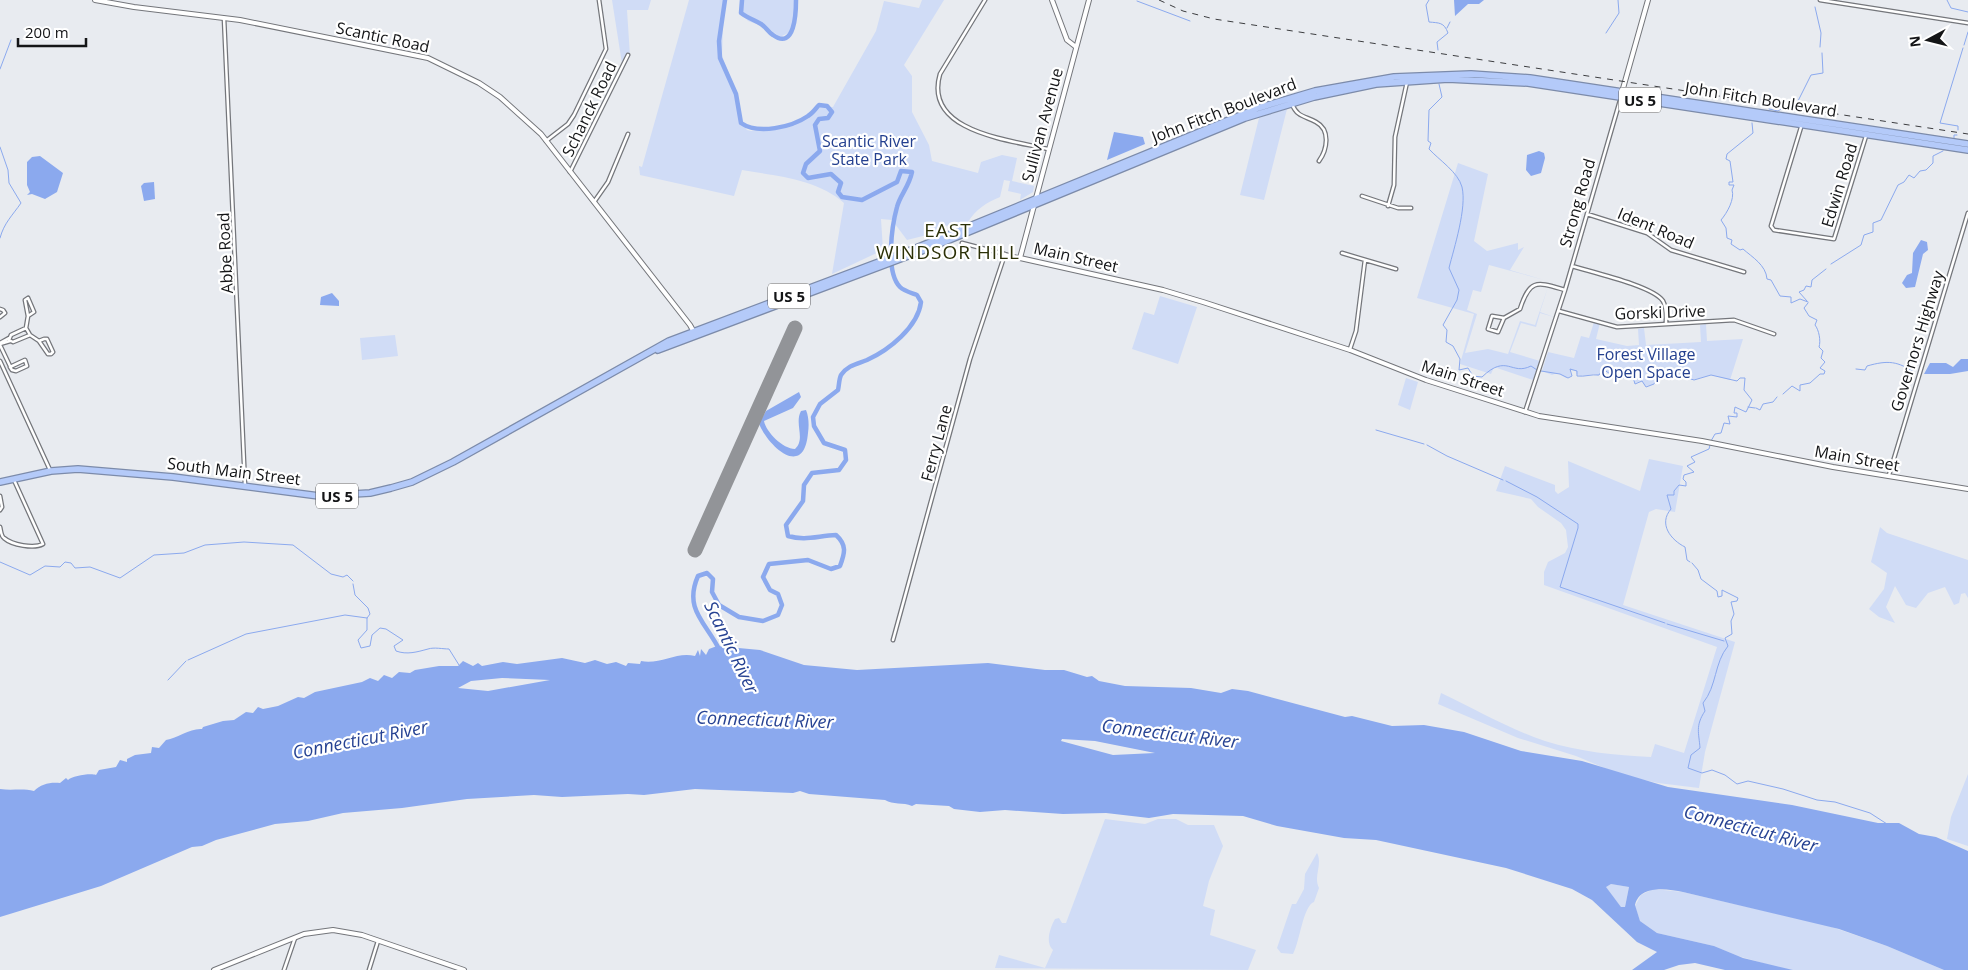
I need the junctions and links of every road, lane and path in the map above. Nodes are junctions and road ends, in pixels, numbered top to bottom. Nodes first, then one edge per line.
1 (95, 0) edge
2 (599, 0) edge
3 (985, 0) edge
4 (1052, 0) edge
5 (1089, 0) edge
6 (1648, 0) edge
7 (1820, 0) edge
8 (224, 18) junction
9 (1968, 23) edge
10 (1076, 47) junction
11 (628, 56) dead end
12 (1406, 78) junction
13 (1622, 95) junction
14 (1291, 100) junction
15 (1803, 122) junction
16 (628, 134) dead end
17 (1867, 134) junction
18 (546, 140) junction
19 (1968, 144) edge
20 (1048, 149) junction
21 (1968, 150) edge
22 (1319, 161) dead end
23 (570, 172) junction
24 (1362, 196) dead end
25 (593, 203) junction
26 (1034, 203) junction
27 (1388, 206) junction
28 (1411, 208) dead end
29 (1968, 213) edge
30 (1587, 214) junction
31 (962, 243) dead end
32 (1342, 253) dead end
33 (1005, 254) junction
34 (1020, 258) junction
35 (1364, 260) junction
36 (1572, 266) junction
37 (1396, 269) dead end
38 (1744, 272) dead end
39 (1566, 290) junction
40 (0, 310) edge
41 (1559, 311) junction
42 (28, 316) junction
43 (0, 317) edge
44 (1504, 318) junction
45 (1666, 324) junction
46 (26, 328) junction
47 (694, 333) junction
48 (1774, 334) dead end
49 (30, 335) junction
50 (10, 340) junction
51 (39, 341) junction
52 (669, 343) joint
53 (0, 344) edge
54 (1350, 350) junction
55 (0, 361) edge
56 (10, 367) junction
57 (1525, 412) junction
58 (51, 471) junction
59 (1888, 477) junction
60 (14, 479) junction
61 (0, 482) edge
62 (245, 486) junction
63 (1968, 488) edge
64 (0, 496) edge
65 (0, 510) edge
66 (0, 527) edge
67 (893, 640) dead end
68 (295, 938) junction
69 (378, 941) junction
70 (214, 970) edge
71 (284, 970) edge
72 (368, 970) edge
73 (464, 970) edge

1 - 8 street, Scantic Road
2 - 18 street
3 - 20 street
4 - 10 street
5 - 10 street, Sullivan Avenue
6 - 13 street, Strong Road
7 - 9 street
8 - 18 street, Scantic Road
8 - 62 street, Abbe Road
10 - 20 street, Sullivan Avenue
11 - 23 street, Schanck Road
12 - 13 highway, John Fitch Boulevard / US 5
12 - 14 highway, John Fitch Boulevard / US 5
12 - 27 street
13 - 15 highway, John Fitch Boulevard / US 5
13 - 30 street, Strong Road
14 - 22 street
14 - 26 highway, John Fitch Boulevard / US 5
15 - 17 highway, John Fitch Boulevard / US 5
15 - 17 street, Edwin Road
15 - 19 highway, John Fitch Boulevard / US 5
16 - 25 street
17 - 21 highway, John Fitch Boulevard / US 5
18 - 23 street, Scantic Road
20 - 26 street, Sullivan Avenue
23 - 25 street, Scantic Road
24 - 27 street
25 - 47 street, Scantic Road
26 - 34 street, Sullivan Avenue
26 - 47 highway, John Fitch Boulevard / US 5
27 - 28 street
29 - 59 street, Governors Highway
30 - 36 street, Strong Road
30 - 38 street, Ident Road
31 - 33 street, Main Street
32 - 35 street
33 - 34 street, Main Street
33 - 67 street, Ferry Lane
34 - 54 street, Main Street
35 - 37 street
35 - 54 street
36 - 39 street, Strong Road
36 - 45 street
39 - 41 street, Strong Road
39 - 44 street
40 - 43 street
41 - 45 street, Gorski Drive
41 - 57 street, Strong Road
42 - 42 street
42 - 46 street
44 - 44 street
45 - 48 street, Gorski Drive
46 - 49 street
46 - 50 street
47 - 52 highway, John Fitch Boulevard / US 5
49 - 50 street
49 - 51 street
50 - 53 street
51 - 51 street
52 - 62 highway, South Main Street / US 5
53 - 56 street
54 - 57 street, Main Street
55 - 58 street
56 - 56 street
57 - 59 street, Main Street
58 - 60 highway, South Main Street / US 5
58 - 62 highway, South Main Street / US 5
59 - 63 street, Main Street
60 - 61 highway, South Main Street / US 5
60 - 66 street
64 - 65 street
68 - 69 street
68 - 70 street
68 - 71 street
69 - 72 street
69 - 73 street

